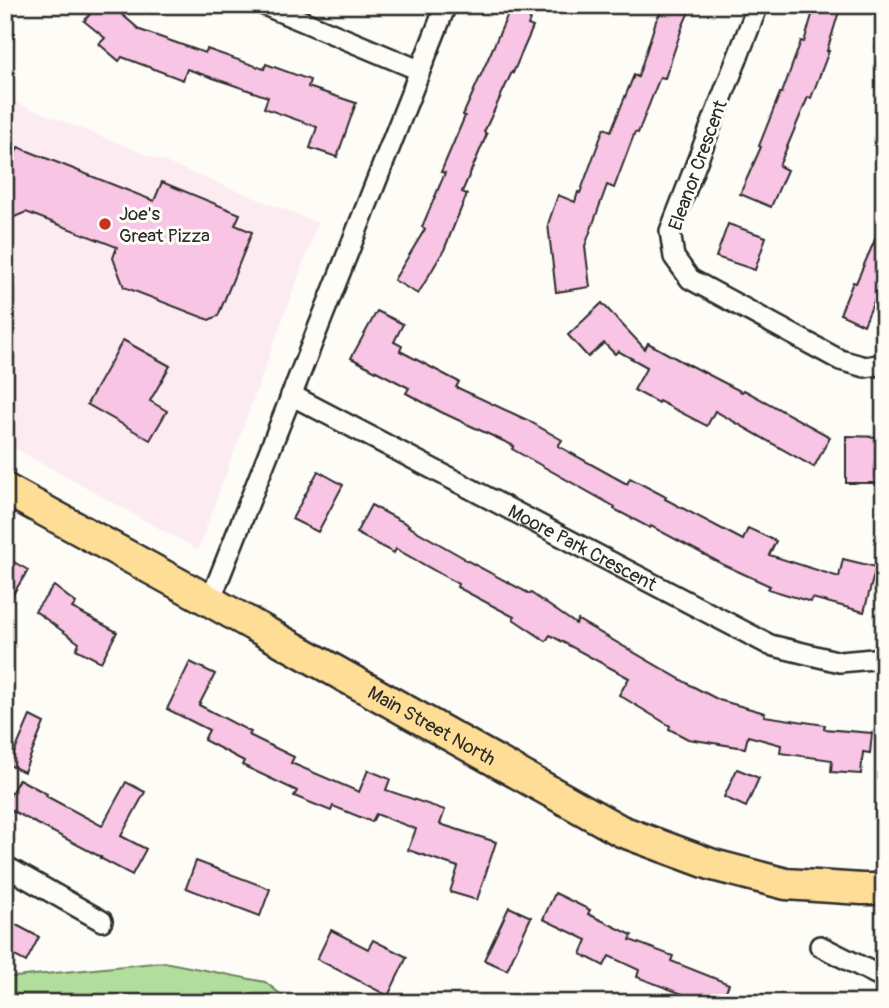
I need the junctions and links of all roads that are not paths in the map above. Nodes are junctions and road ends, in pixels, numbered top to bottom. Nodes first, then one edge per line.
1 (264, 5) edge
2 (446, 5) edge
3 (758, 5) edge
4 (419, 70) junction
5 (884, 364) edge
6 (291, 395) junction
7 (5, 489) edge
8 (210, 601) junction
9 (884, 658) edge
10 (5, 866) edge
11 (884, 889) edge
12 (102, 921) dead end
13 (820, 946) dead end
14 (884, 978) edge

1 - 4 street
2 - 4 street
3 - 5 street, Eleanor Crescent
4 - 6 street
6 - 8 street
6 - 9 street, Moore Park Crescent
7 - 8 main road, Main Street North
8 - 11 main road, Main Street North
10 - 12 street
13 - 14 street

